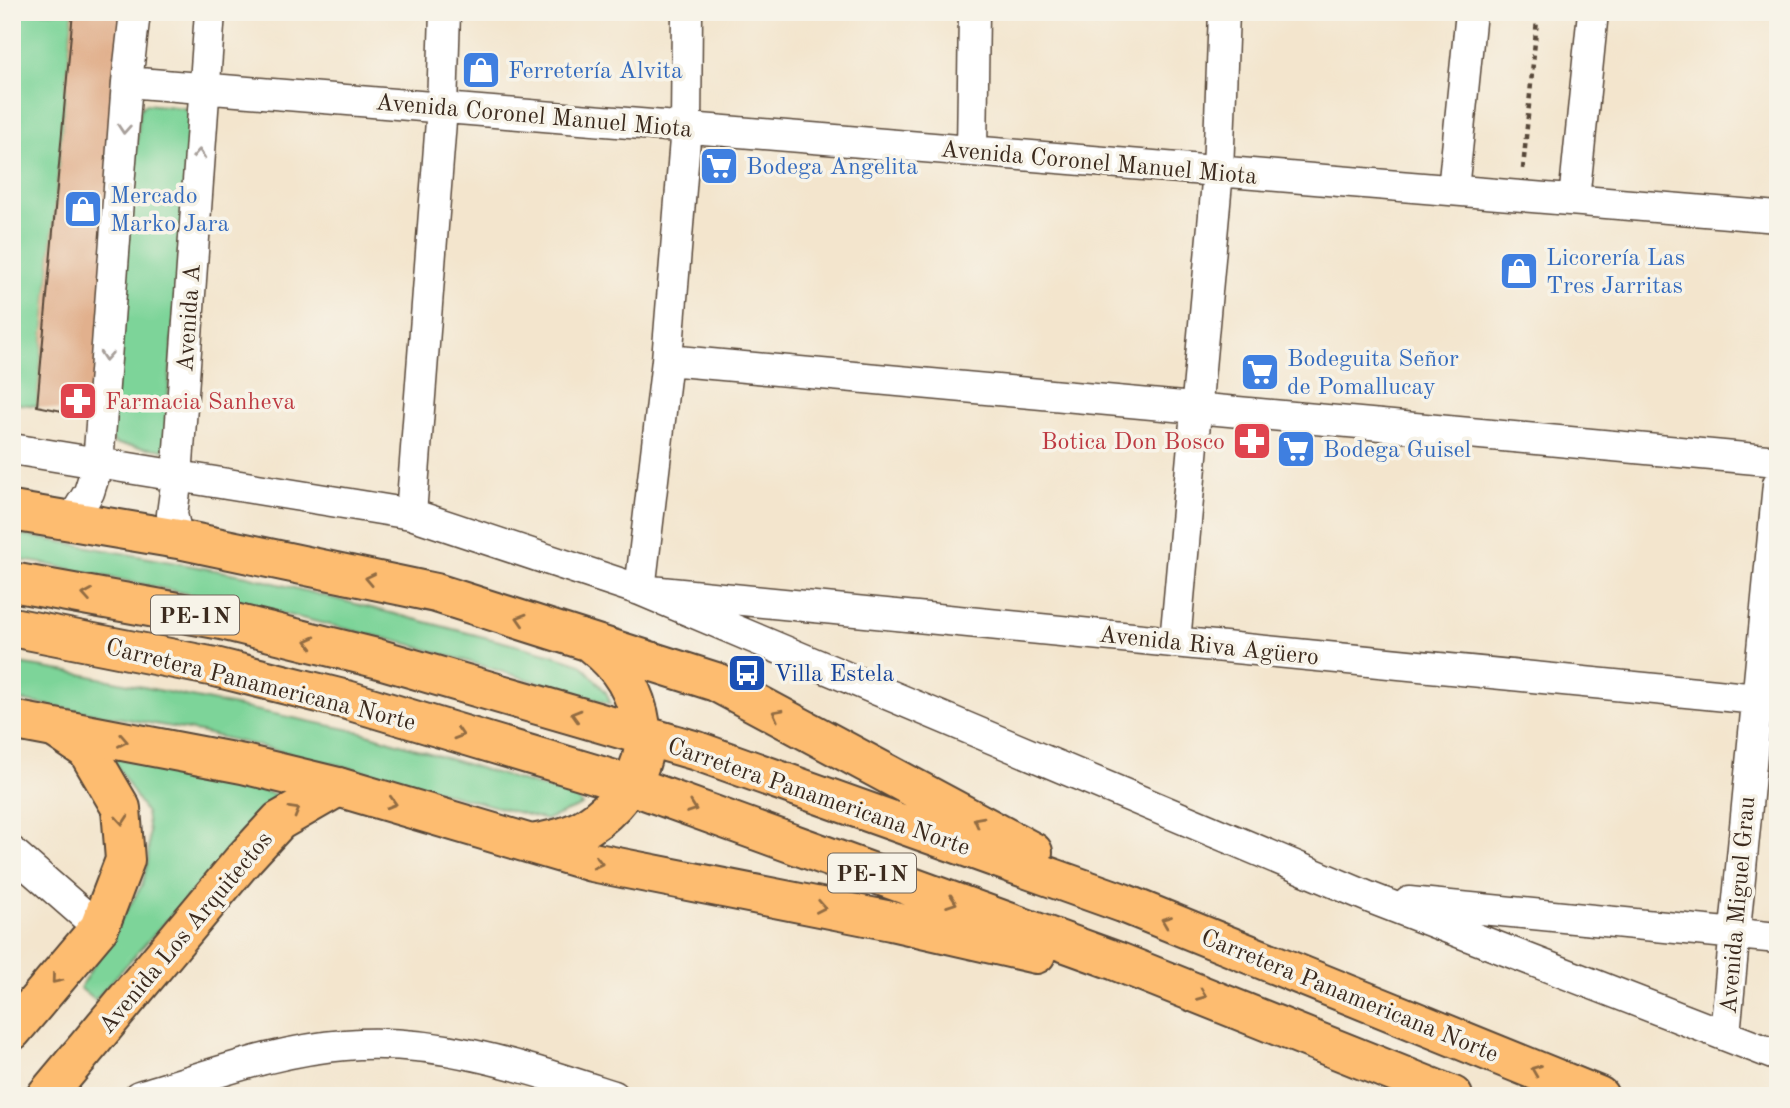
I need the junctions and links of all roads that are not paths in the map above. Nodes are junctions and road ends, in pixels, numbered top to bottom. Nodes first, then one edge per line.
1 (135, 12) edge
2 (210, 12) edge
3 (445, 12) edge
4 (688, 12) edge
5 (974, 12) edge
6 (1224, 12) edge
7 (1471, 12) edge
8 (1593, 12) edge
9 (127, 82) junction
10 (204, 88) junction
11 (442, 108) junction
12 (686, 127) junction
13 (972, 152) junction
14 (1218, 171) junction
15 (1452, 190) junction
16 (1574, 200) junction
17 (1778, 217) edge
18 (667, 360) junction
19 (1196, 408) junction
20 (12, 449) edge
21 (1778, 461) edge
22 (98, 464) junction
23 (177, 477) junction
24 (1778, 484) edge
25 (12, 511) edge
26 (411, 514) junction
27 (72, 520) junction
28 (178, 539) junction
29 (12, 582) edge
30 (640, 590) junction
31 (12, 627) edge
32 (586, 639) junction
33 (1175, 642) junction
34 (1767, 700) edge
35 (12, 720) edge
36 (55, 729) junction
37 (642, 734) junction
38 (628, 784) junction
39 (338, 787) junction
40 (532, 844) junction
41 (12, 852) edge
42 (1371, 898) junction
43 (1123, 903) junction
44 (99, 928) junction
45 (1734, 934) junction
46 (1778, 938) edge
47 (1116, 961) junction
48 (12, 1031) edge
49 (1725, 1034) junction
50 (1778, 1056) edge
51 (47, 1096) edge
52 (139, 1096) edge
53 (614, 1096) edge
54 (1453, 1096) edge
55 (1599, 1096) edge

1 - 9 street
2 - 10 street, Avenida A
3 - 11 street
4 - 12 street
5 - 13 street
6 - 14 street
7 - 15 street
8 - 16 street
9 - 10 street, Avenida Coronel Manuel Miota
9 -> 22 street
10 - 11 street, Avenida Coronel Manuel Miota
23 -> 10 street, Avenida A
11 - 12 street, Avenida Coronel Manuel Miota
11 - 26 street
12 - 13 street, Avenida Coronel Manuel Miota
12 - 18 street
13 - 14 street, Avenida Coronel Manuel Miota
14 - 15 street, Avenida Coronel Manuel Miota
14 - 19 street
15 - 16 street, Avenida Coronel Manuel Miota
16 - 17 street, Avenida Coronel Manuel Miota
18 - 19 street
18 - 30 street
19 - 21 street
19 - 33 street
20 - 22 street
22 - 23 street
22 - 27 street
23 - 26 street
23 - 28 street, Avenida A
24 - 34 street, Avenida Miguel Grau
25 - 27 main road
26 - 30 street
27 - 28 main road
32 -> 28 main road
37 -> 29 main road, Carretera Panamericana Norte / PE-1N
30 - 33 street, Avenida Riva Agüero
30 - 42 street
31 -> 38 main road, Carretera Panamericana Norte / PE-1N
32 - 37 main road
43 -> 32 main road
33 - 34 street, Avenida Riva Agüero
34 - 45 street, Avenida Miguel Grau
35 - 36 main road
36 -> 39 main road
36 -> 44 main road
37 - 38 main road
37 - 43 main road, Carretera Panamericana Norte / PE-1N
38 - 40 main road
38 -> 47 main road, Carretera Panamericana Norte / PE-1N
39 -> 40 main road
51 -> 39 main road, Avenida Los Arquitectos
40 -> 47 main road
41 - 44 street
42 - 45 street
42 - 49 street
55 -> 43 main road, Carretera Panamericana Norte / PE-1N
44 -> 48 main road
45 - 46 street
45 - 49 street, Avenida Miguel Grau
47 -> 54 main road, Carretera Panamericana Norte / PE-1N
49 - 50 street
52 - 53 street

